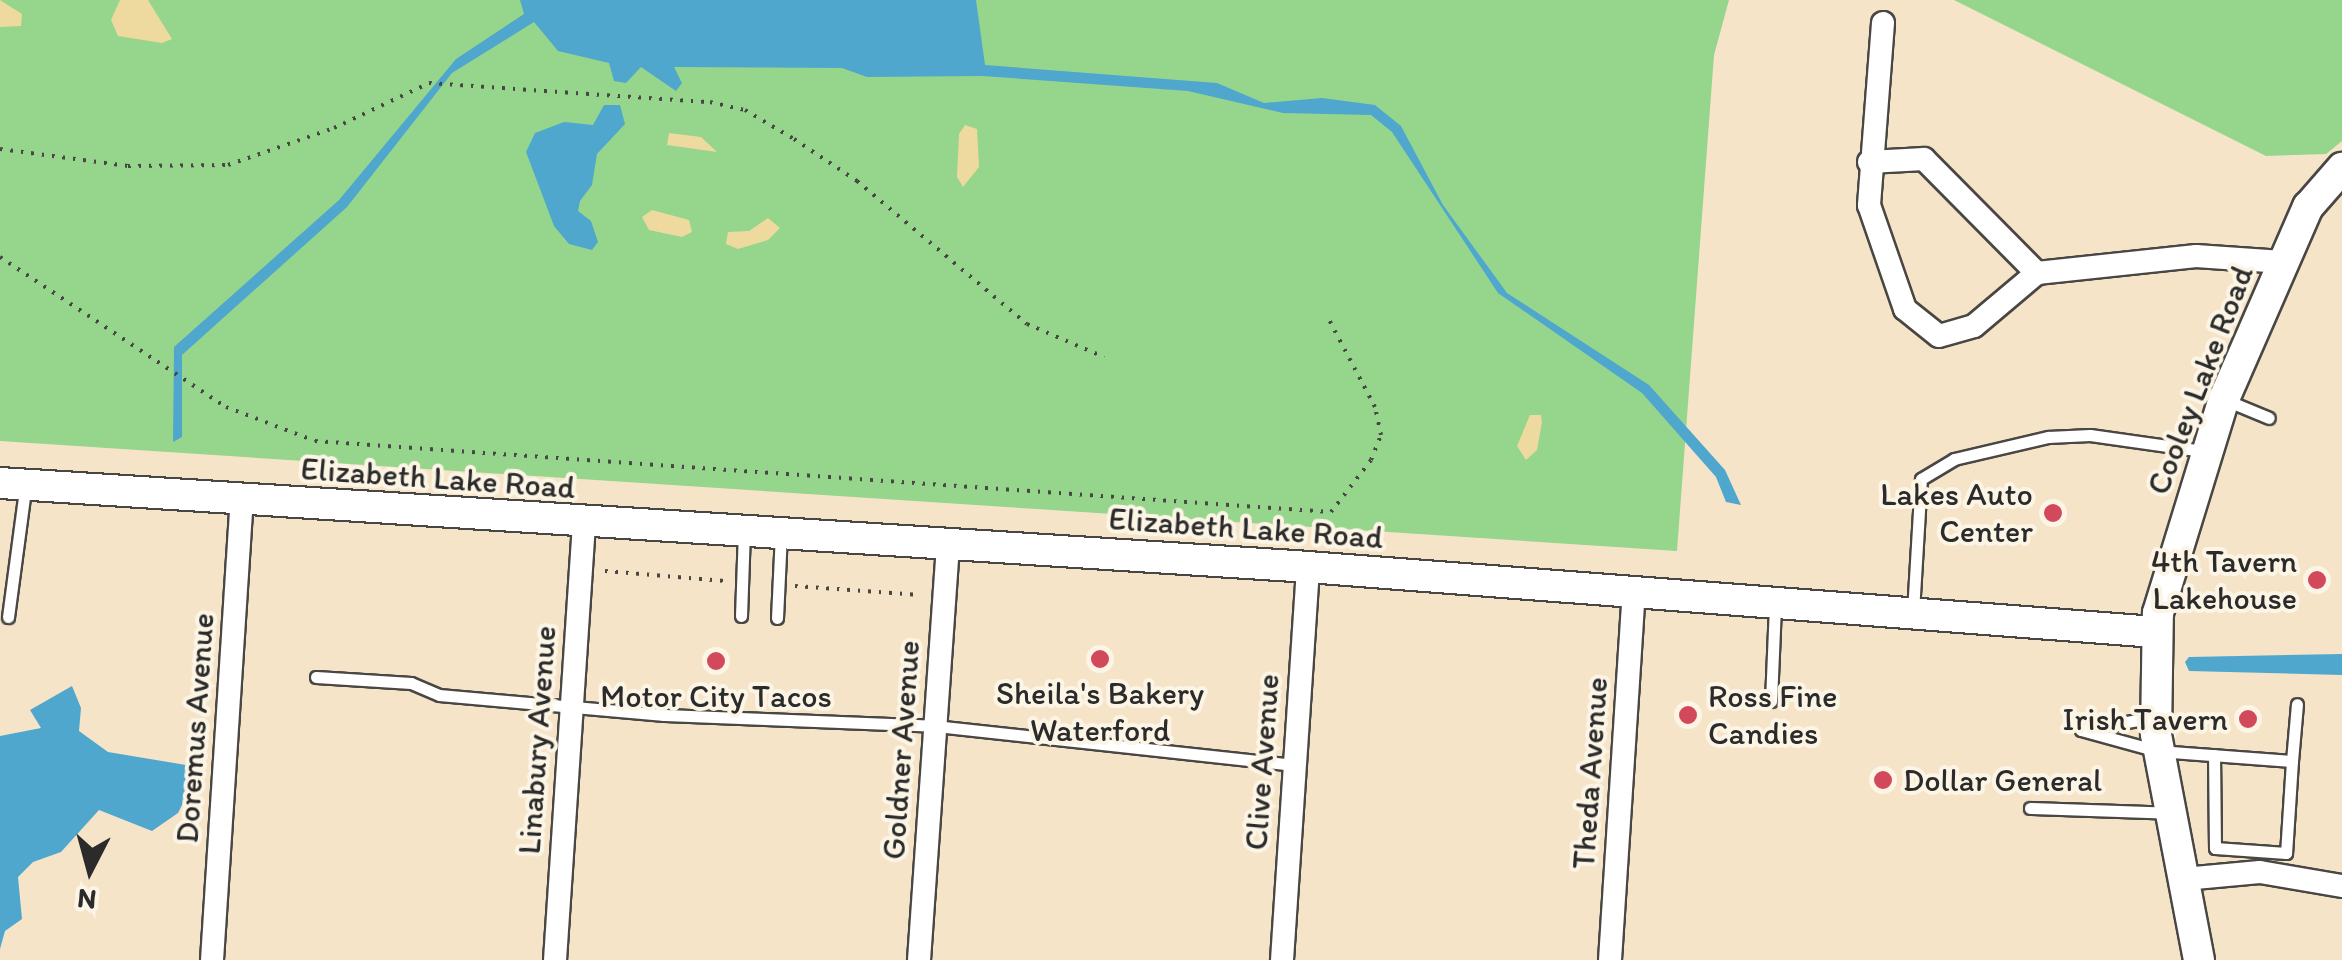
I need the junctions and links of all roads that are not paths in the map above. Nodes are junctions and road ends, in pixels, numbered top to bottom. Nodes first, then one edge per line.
1 (1883, 23) dead end
2 (1869, 162) junction
3 (2342, 168) edge
4 (2284, 262) junction
5 (2037, 272) junction
6 (2224, 399) junction
7 (2269, 418) dead end
8 (2203, 451) junction
9 (13, 484) edge
10 (242, 500) junction
11 (584, 524) junction
12 (744, 532) junction
13 (781, 534) junction
14 (948, 544) junction
15 (1308, 568) junction
16 (1634, 590) junction
17 (1776, 602) junction
18 (1912, 612) junction
19 (741, 616) dead end
20 (8, 617) dead end
21 (777, 618) dead end
22 (2155, 632) junction
23 (316, 677) dead end
24 (1771, 701) dead end
25 (2297, 704) dead end
26 (572, 706) junction
27 (2154, 717) junction
28 (935, 726) junction
29 (2158, 751) junction
30 (2214, 756) junction
31 (2292, 761) junction
32 (1294, 765) junction
33 (2030, 808) dead end
34 (2170, 813) junction
35 (2257, 862) junction
36 (2184, 878) junction
37 (2342, 886) edge
38 (212, 960) edge
39 (555, 960) edge
40 (919, 960) edge
41 (1282, 960) edge
42 (1610, 960) edge
43 (2199, 960) edge

1 - 2 street
2 - 5 street
2 - 5 street
3 - 4 main road, Cooley Lake Road
4 - 5 street
4 - 6 main road, Cooley Lake Road
6 - 7 lane
6 - 8 main road, Cooley Lake Road
8 - 18 lane
8 - 22 main road, Cooley Lake Road
9 - 10 main road, Elizabeth Lake Road
9 - 20 lane
10 - 11 main road, Elizabeth Lake Road
10 - 38 street, Doremus Avenue
11 - 12 main road, Elizabeth Lake Road
11 - 26 street, Linabury Avenue
12 - 13 main road, Elizabeth Lake Road
12 - 19 lane
13 - 14 main road, Elizabeth Lake Road
13 - 21 lane
14 - 15 main road, Elizabeth Lake Road
14 - 28 street, Goldner Avenue
15 - 16 main road, Elizabeth Lake Road
15 - 32 street, Clive Avenue
16 - 17 main road, Elizabeth Lake Road
16 - 42 street, Theda Avenue
17 - 18 main road, Elizabeth Lake Road
17 - 24 lane
18 - 22 main road, Elizabeth Lake Road
22 - 27 main road
23 - 26 lane
25 - 31 lane
26 - 28 lane
26 - 39 street, Linabury Avenue
27 - 29 main road
27 - 29 lane
28 - 32 lane
28 - 40 street, Goldner Avenue
29 - 30 lane
29 - 34 main road
30 - 31 lane
30 - 35 lane
31 - 35 lane
32 - 41 street, Clive Avenue
33 - 34 lane
34 - 36 main road
35 - 36 street
35 - 37 street
36 - 43 main road

